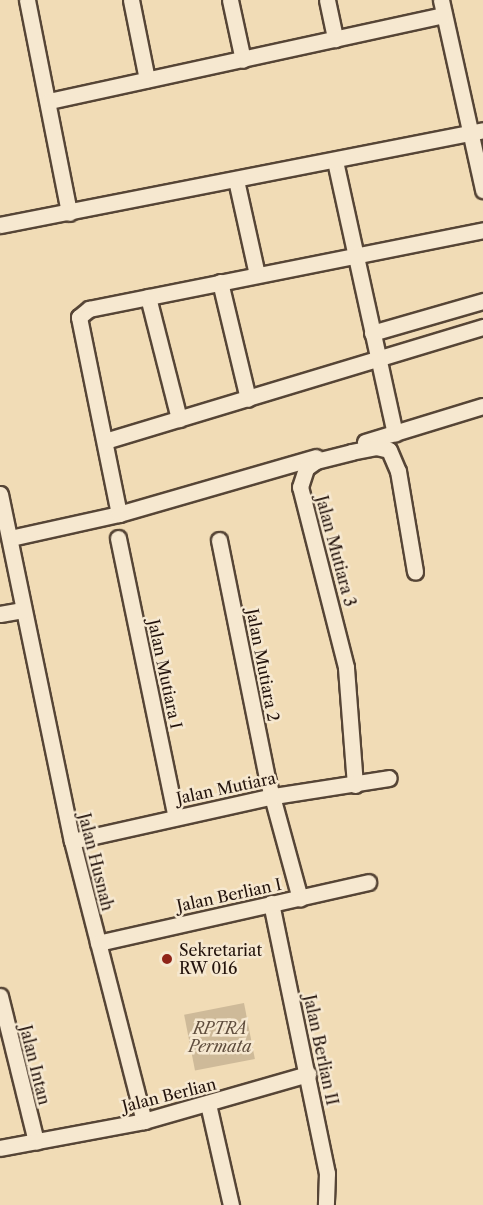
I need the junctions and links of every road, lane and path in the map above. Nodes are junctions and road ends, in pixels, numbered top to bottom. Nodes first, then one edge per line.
1 (27, 0) edge
2 (131, 0) edge
3 (230, 0) edge
4 (327, 0) edge
5 (443, 7) edge
6 (335, 39) junction
7 (243, 60) junction
8 (147, 79) junction
9 (49, 101) junction
10 (477, 132) edge
11 (335, 160) junction
12 (236, 180) junction
13 (483, 190) edge
14 (69, 213) junction
15 (0, 225) edge
16 (483, 230) edge
17 (354, 254) junction
18 (257, 275) junction
19 (220, 282) junction
20 (148, 297) junction
21 (483, 301) edge
22 (483, 327) edge
23 (372, 333) junction
24 (378, 358) junction
25 (248, 399) junction
26 (483, 406) edge
27 (179, 419) junction
28 (395, 433) junction
29 (105, 441) junction
30 (0, 494) edge
31 (118, 514) junction
32 (15, 537) dead end
33 (118, 538) dead end
34 (219, 540) dead end
35 (415, 572) dead end
36 (23, 610) junction
37 (0, 614) edge
38 (389, 778) dead end
39 (355, 785) junction
40 (274, 796) junction
41 (176, 817) junction
42 (72, 841) junction
43 (368, 882) dead end
44 (300, 899) junction
45 (271, 903) junction
46 (98, 943) junction
47 (0, 996) edge
48 (308, 1074) junction
49 (208, 1104) junction
50 (144, 1121) junction
51 (36, 1142) junction
52 (0, 1148) edge
53 (231, 1205) edge
54 (326, 1205) edge

1 - 9 street
2 - 8 street
3 - 7 street
4 - 6 street
5 - 6 street
5 - 10 street
6 - 7 street
7 - 8 street
8 - 9 street
9 - 14 street
10 - 11 street
10 - 13 street
11 - 12 street
11 - 17 street
12 - 14 street
12 - 18 street
14 - 15 street
16 - 17 street
17 - 18 street
17 - 23 street
18 - 19 street
19 - 20 street
19 - 25 street
20 - 27 street
20 - 29 street
21 - 23 street
22 - 24 street
23 - 24 street
24 - 25 street
24 - 28 street
25 - 27 street
26 - 28 street
27 - 29 street
28 - 31 street
29 - 31 street
30 - 36 street, Jalan Husnah
31 - 32 street
33 - 41 street, Jalan Mutiara I
34 - 40 street, Jalan Mutiara 2
35 - 39 street, Jalan Mutiara 3
36 - 37 street
36 - 42 street, Jalan Husnah
38 - 39 street, Jalan Mutiara
39 - 40 street, Jalan Mutiara
40 - 41 street, Jalan Mutiara
40 - 44 street, Jalan Mutiara 2
41 - 42 street, Jalan Mutiara
42 - 46 street, Jalan Husnah
43 - 44 street, Jalan Berlian I
44 - 45 street, Jalan Berlian I
45 - 46 street, Jalan Berlian I
45 - 48 street, Jalan Berlian II
46 - 50 street, Jalan Husnah
47 - 51 street, Jalan Intan
48 - 49 street, Jalan Berlian
48 - 54 street, Jalan Berlian II
49 - 50 street, Jalan Berlian
49 - 53 street
50 - 51 street, Jalan Berlian
51 - 52 street, Jalan Berlian

